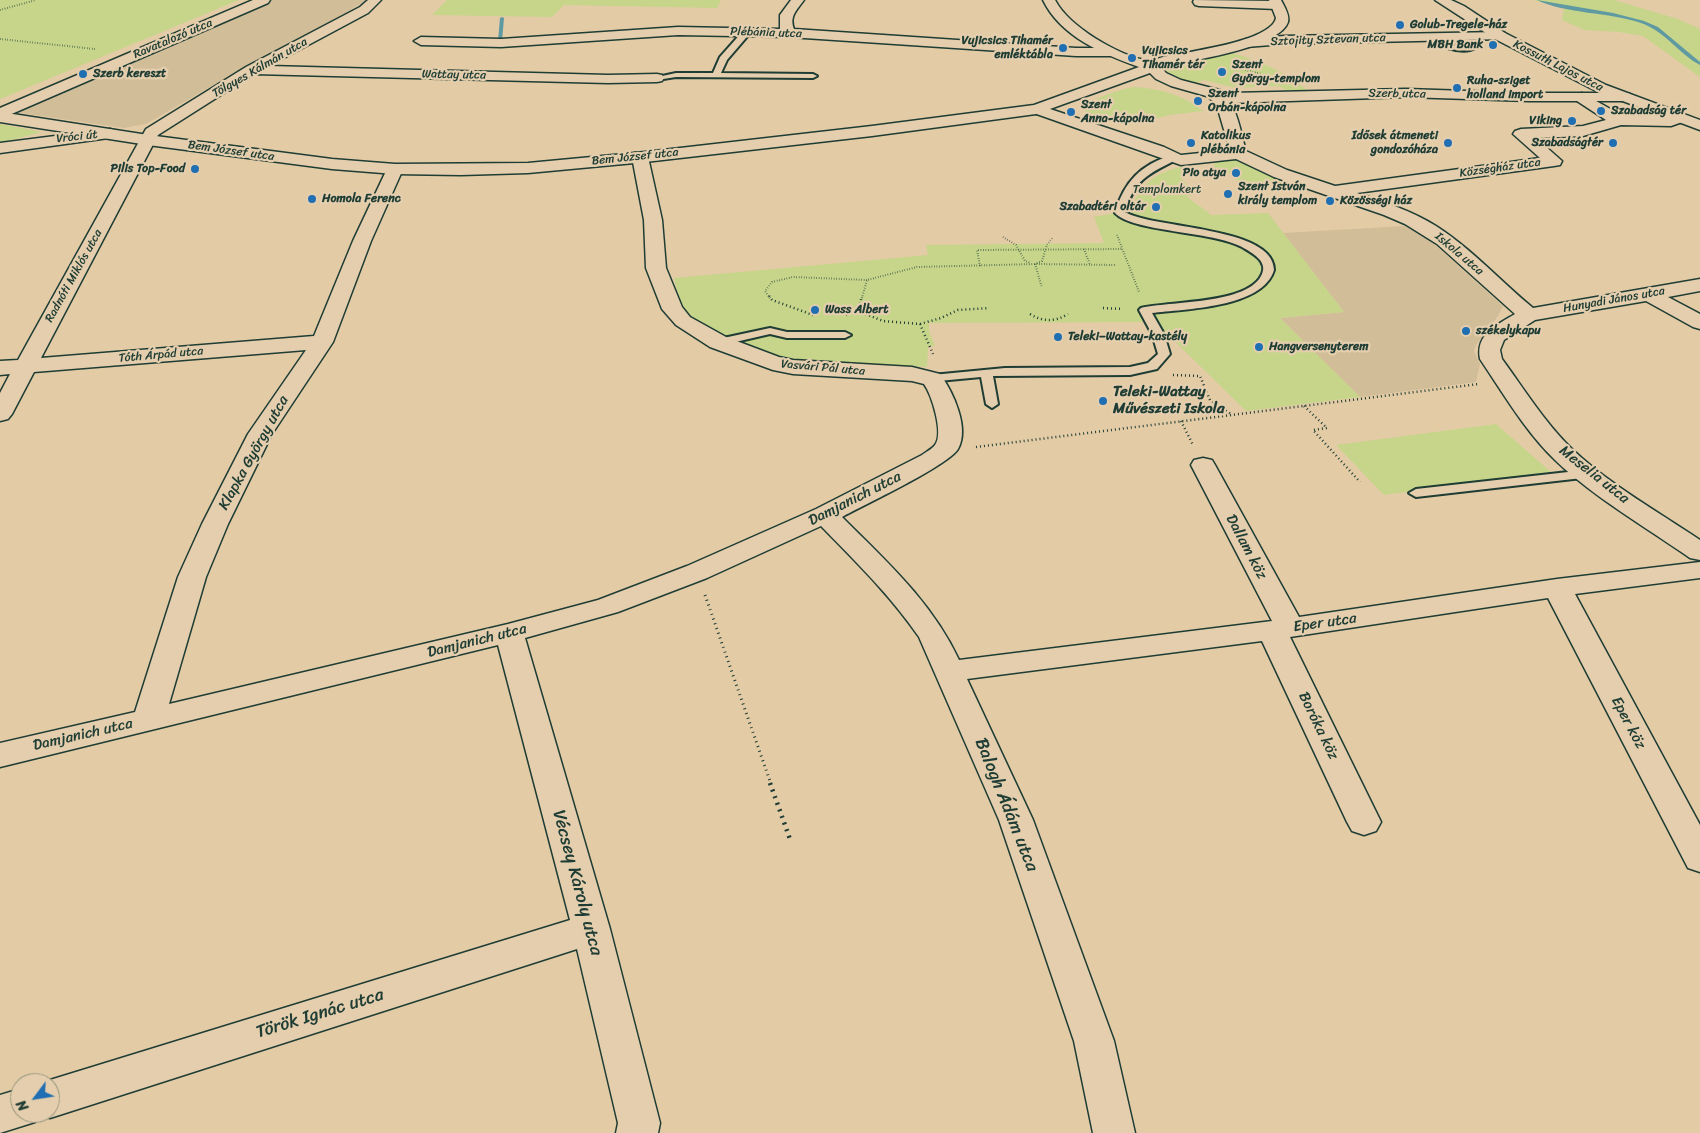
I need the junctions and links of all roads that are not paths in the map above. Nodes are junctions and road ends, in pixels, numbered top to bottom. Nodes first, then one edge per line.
1 (264, 0) edge
2 (375, 0) edge
3 (798, 0) edge
4 (1049, 0) edge
5 (1441, 0) edge
6 (1199, 2) dead end
7 (1276, 2) edge
8 (746, 32) junction
9 (789, 33) junction
10 (1500, 36) junction
11 (1430, 37) junction
12 (421, 41) dead end
13 (1246, 44) junction
14 (1473, 47) dead end
15 (1110, 52) junction
16 (1157, 64) junction
17 (251, 70) junction
18 (716, 75) junction
19 (813, 76) dead end
20 (657, 78) joint
21 (1115, 81) junction
22 (1176, 83) junction
23 (1213, 94) junction
24 (1625, 97) junction
25 (1582, 98) junction
26 (1036, 108) junction
27 (0, 116) edge
28 (1680, 118) junction
29 (1618, 120) junction
30 (1700, 125) edge
31 (70, 127) junction
32 (110, 134) junction
33 (148, 140) junction
34 (45, 141) junction
35 (0, 148) edge
36 (1239, 154) junction
37 (640, 157) junction
38 (1172, 158) junction
39 (395, 169) junction
40 (1336, 191) junction
41 (1700, 285) edge
42 (1649, 294) junction
43 (1529, 315) junction
44 (1700, 323) edge
45 (845, 336) dead end
46 (322, 342) junction
47 (718, 342) junction
48 (26, 366) junction
49 (0, 368) edge
50 (986, 373) junction
51 (932, 379) junction
52 (992, 404) dead end
53 (0, 414) edge
54 (1203, 465) dead end
55 (1586, 474) junction
56 (1416, 493) dead end
57 (825, 515) junction
58 (1700, 552) edge
59 (1700, 570) edge
60 (1557, 588) junction
61 (1281, 630) junction
62 (509, 634) junction
63 (948, 671) junction
64 (148, 720) junction
65 (0, 755) edge
66 (1364, 822) dead end
67 (1700, 858) edge
68 (591, 929) junction
69 (60, 1096) edge
70 (637, 1133) edge
71 (1114, 1133) edge

1 - 27 street, Ravatalozó utca
2 - 17 street, Tölgyes Kálmán utca
3 - 9 street
4 - 15 street
5 - 10 street, Kossuth Lajos utca
6 - 7 street
7 - 13 street
8 - 9 street, Plébánia utca
8 - 12 street, Plébánia utca
8 - 18 lane
9 - 15 street, Plébánia utca
10 - 11 street, Sztojity Sztevan utca
10 - 24 street, Kossuth Lajos utca
11 - 13 street, Sztojity Sztevan utca
11 - 14 lane
13 - 16 street
15 - 16 street
16 - 21 street, Bem József utca
16 - 22 street
17 - 20 street, Wattay utca
17 - 33 street, Tölgyes Kálmán utca
18 - 19 lane
18 - 20 lane
21 - 22 street
21 - 26 street, Bem József utca
22 - 23 street, Szerb utca
23 - 25 street, Szerb utca
23 - 36 street
24 - 25 street, Szerb utca
24 - 28 street
25 - 29 street
26 - 37 street, Bem József utca
26 - 38 street
27 - 31 street
28 - 29 street
28 - 30 street
29 - 40 street, Községház utca
31 - 32 street
31 - 34 street, Vróci út
32 - 33 street, Bem József utca
32 - 34 street, Vróci út
33 - 39 street, Bem József utca
33 - 48 street, Radnóti Miklós utca
34 - 35 street, Vróci út
36 - 38 street
36 - 40 street, Iskola utca
37 - 39 street, Bem József utca
37 - 47 street, Vasvári Pál utca
38 - 50 lane
39 - 46 street, Klapka György utca
40 - 43 street, Iskola utca
41 - 42 street, Hunyadi János utca
42 - 43 street, Hunyadi János utca
42 - 44 street
43 - 55 street, Meselia utca
45 - 47 lane
46 - 48 street, Tóth Árpád utca
46 - 64 street, Klapka György utca
47 - 51 street, Vasvári Pál utca
48 - 49 street, Tóth Árpád utca
48 - 53 street, Radnóti Miklós utca
50 - 51 lane
50 - 52 lane
51 - 57 street, Damjanich utca
54 - 61 street, Dallam köz
55 - 56 lane
55 - 58 street, Meselia utca
57 - 62 street, Damjanich utca
57 - 63 street, Balogh Ádám utca
59 - 60 street, Eper utca
60 - 61 street, Eper utca
60 - 67 street, Eper köz
61 - 63 street, Eper utca
61 - 66 street, Boróka köz
62 - 64 street, Damjanich utca
62 - 68 street, Vécsey Károly utca
63 - 71 street, Balogh Ádám utca
64 - 65 street, Damjanich utca
68 - 69 street, Török Ignác utca
68 - 70 street, Vécsey Károly utca

